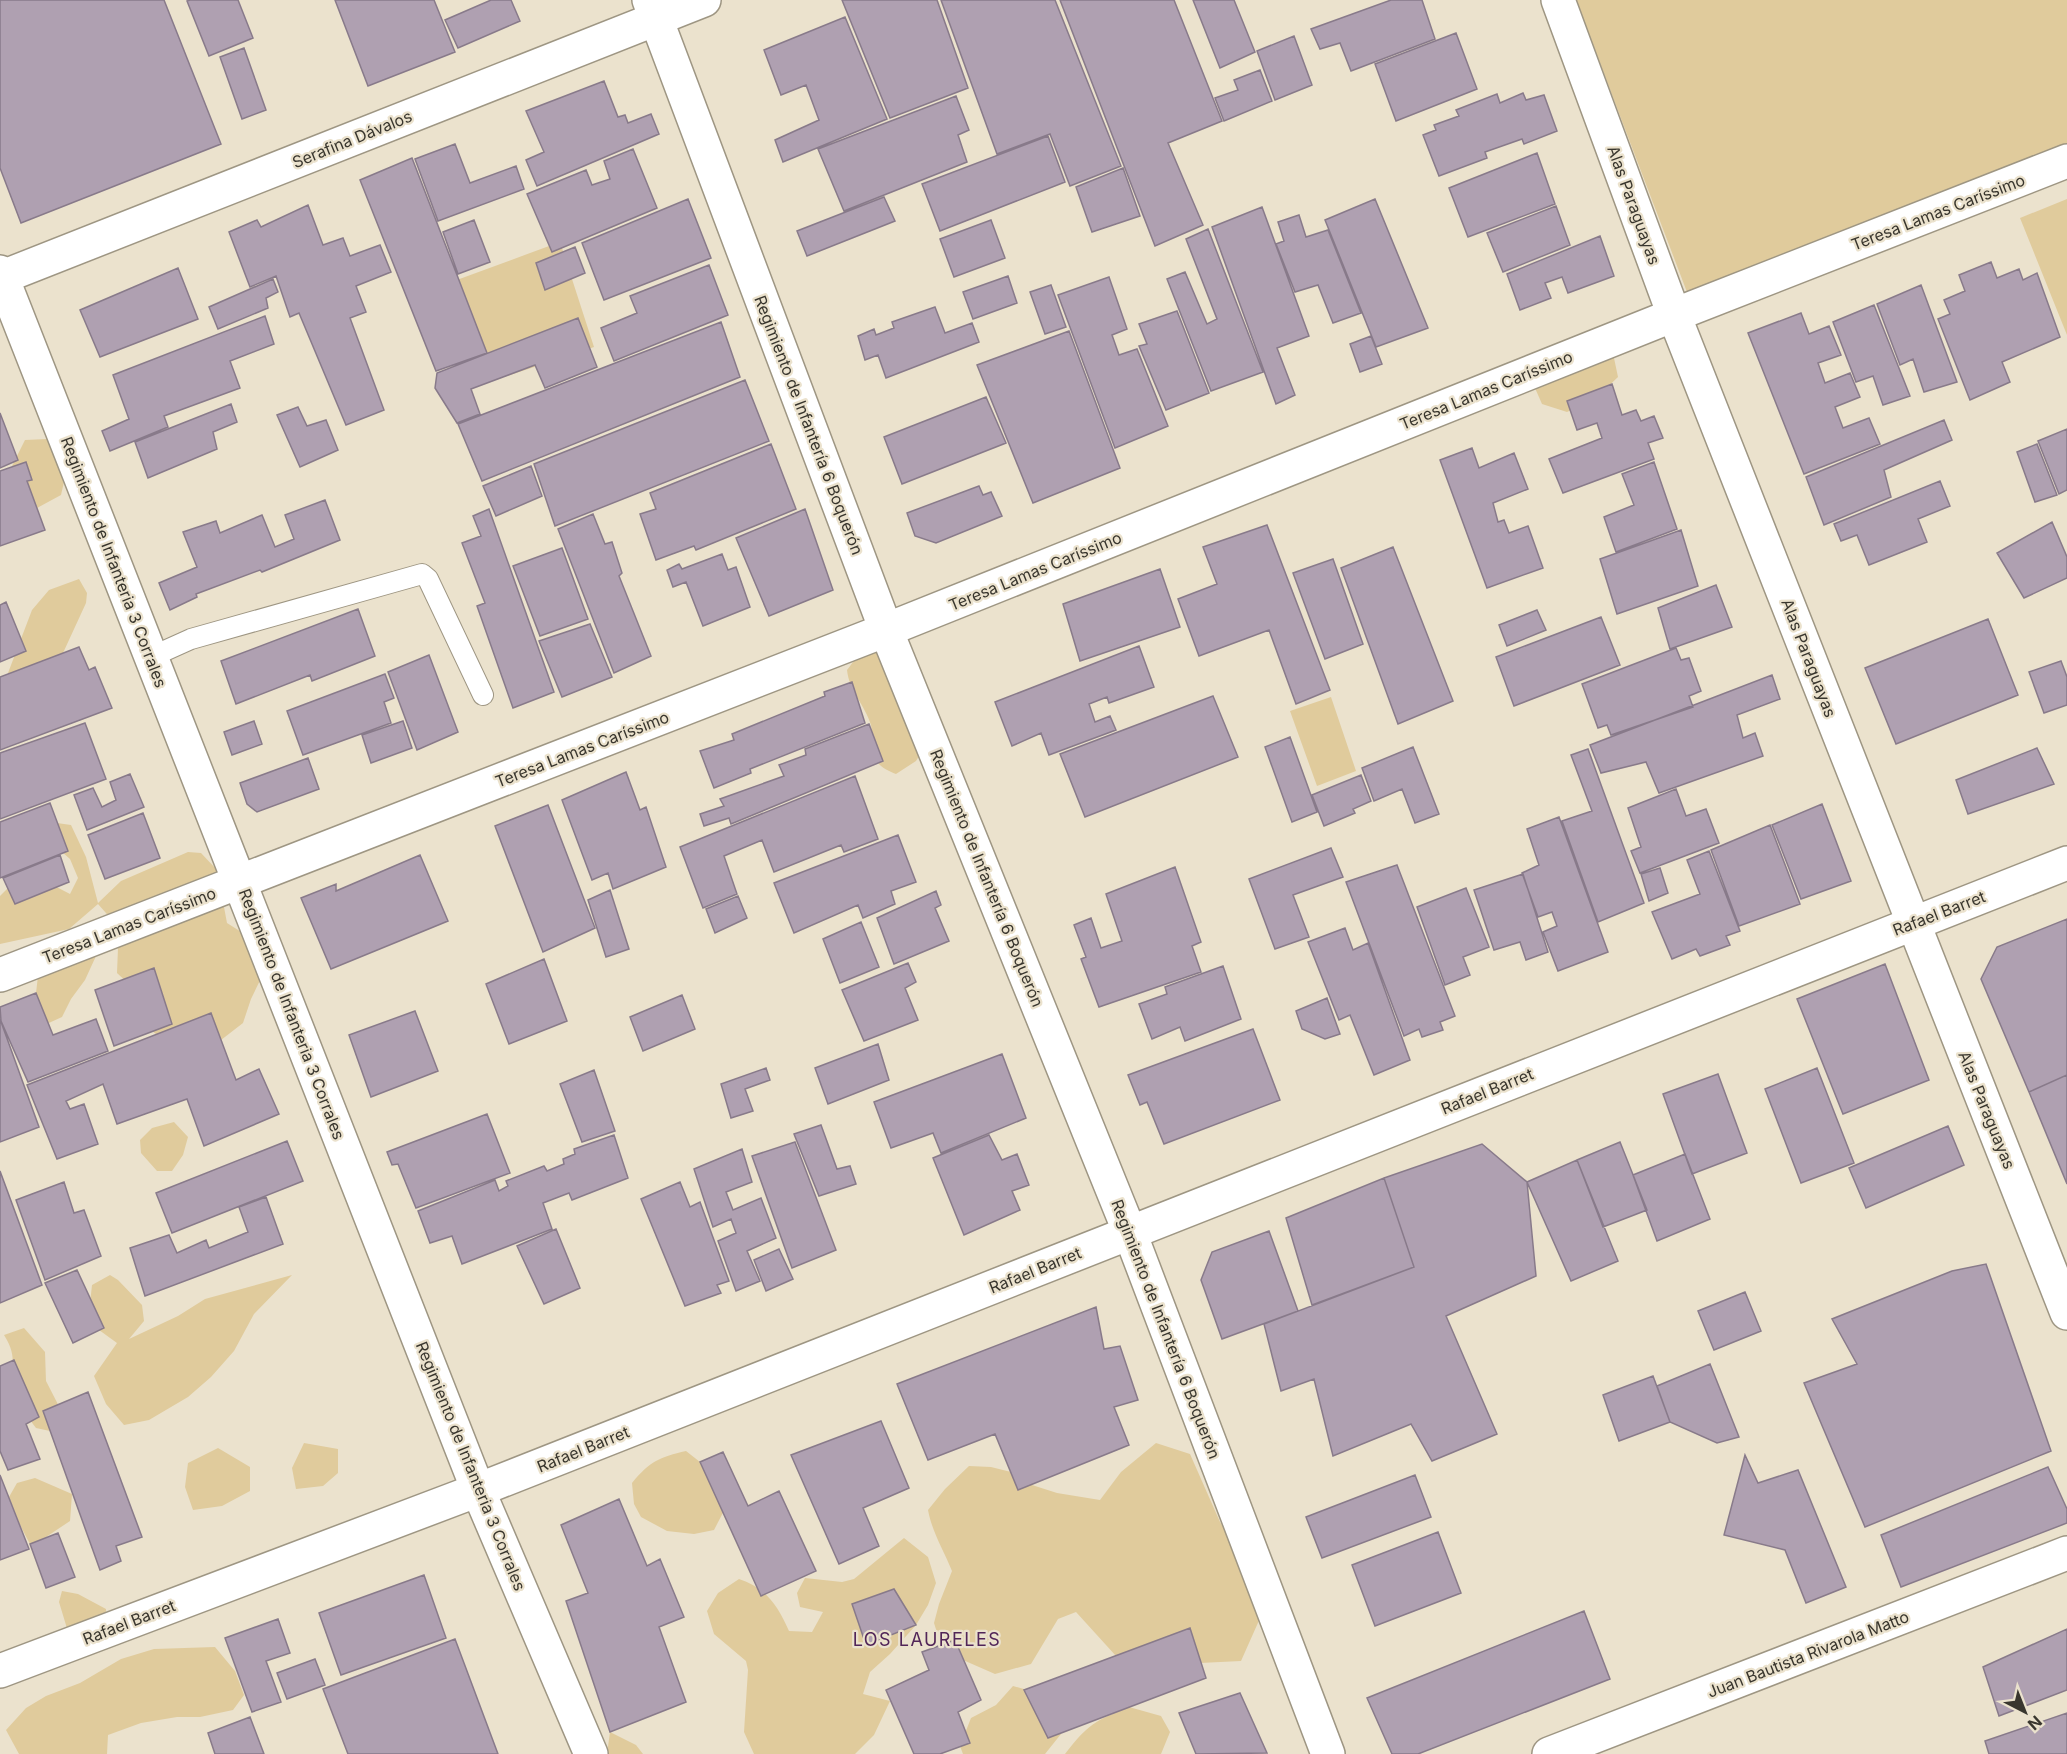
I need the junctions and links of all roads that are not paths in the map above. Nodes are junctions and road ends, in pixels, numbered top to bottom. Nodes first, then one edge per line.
1 (704, 0) edge
2 (1557, 0) edge
3 (653, 10) edge
4 (2067, 161) edge
5 (1, 276) edge
6 (1674, 315) junction
7 (886, 630) junction
8 (151, 657) junction
9 (483, 695) dead end
10 (2067, 863) edge
11 (240, 882) junction
12 (1913, 922) junction
13 (0, 975) edge
14 (1130, 1233) junction
15 (2067, 1313) edge
16 (478, 1490) junction
17 (2067, 1553) edge
18 (0, 1671) edge
19 (591, 1754) edge
20 (1329, 1754) edge
21 (1549, 1754) edge

1 - 3 street, Serafina Dávalos
2 - 6 street, Alas Paraguayas
3 - 5 street, Serafina Dávalos
3 - 7 street, Regimiento de Infantería 6 Boquerón
4 - 6 street, Teresa Lamas Caríssimo
5 - 8 street, Regimiento de Infanteria 3 Corrales
6 - 7 street, Teresa Lamas Caríssimo
6 - 12 street, Alas Paraguayas
7 - 11 street, Teresa Lamas Caríssimo
7 - 14 street, Regimiento de Infantería 6 Boquerón
8 - 9 lane
8 - 11 street, Regimiento de Infanteria 3 Corrales
10 - 12 street, Rafael Barret
11 - 13 street, Teresa Lamas Caríssimo
11 - 16 street, Regimiento de Infanteria 3 Corrales
12 - 14 street, Rafael Barret
12 - 15 street, Alas Paraguayas
14 - 16 street, Rafael Barret
14 - 20 street, Regimiento de Infantería 6 Boquerón
16 - 18 street, Rafael Barret
16 - 19 street, Regimiento de Infanteria 3 Corrales
17 - 21 street, Juan Bautista Rivarola Matto

